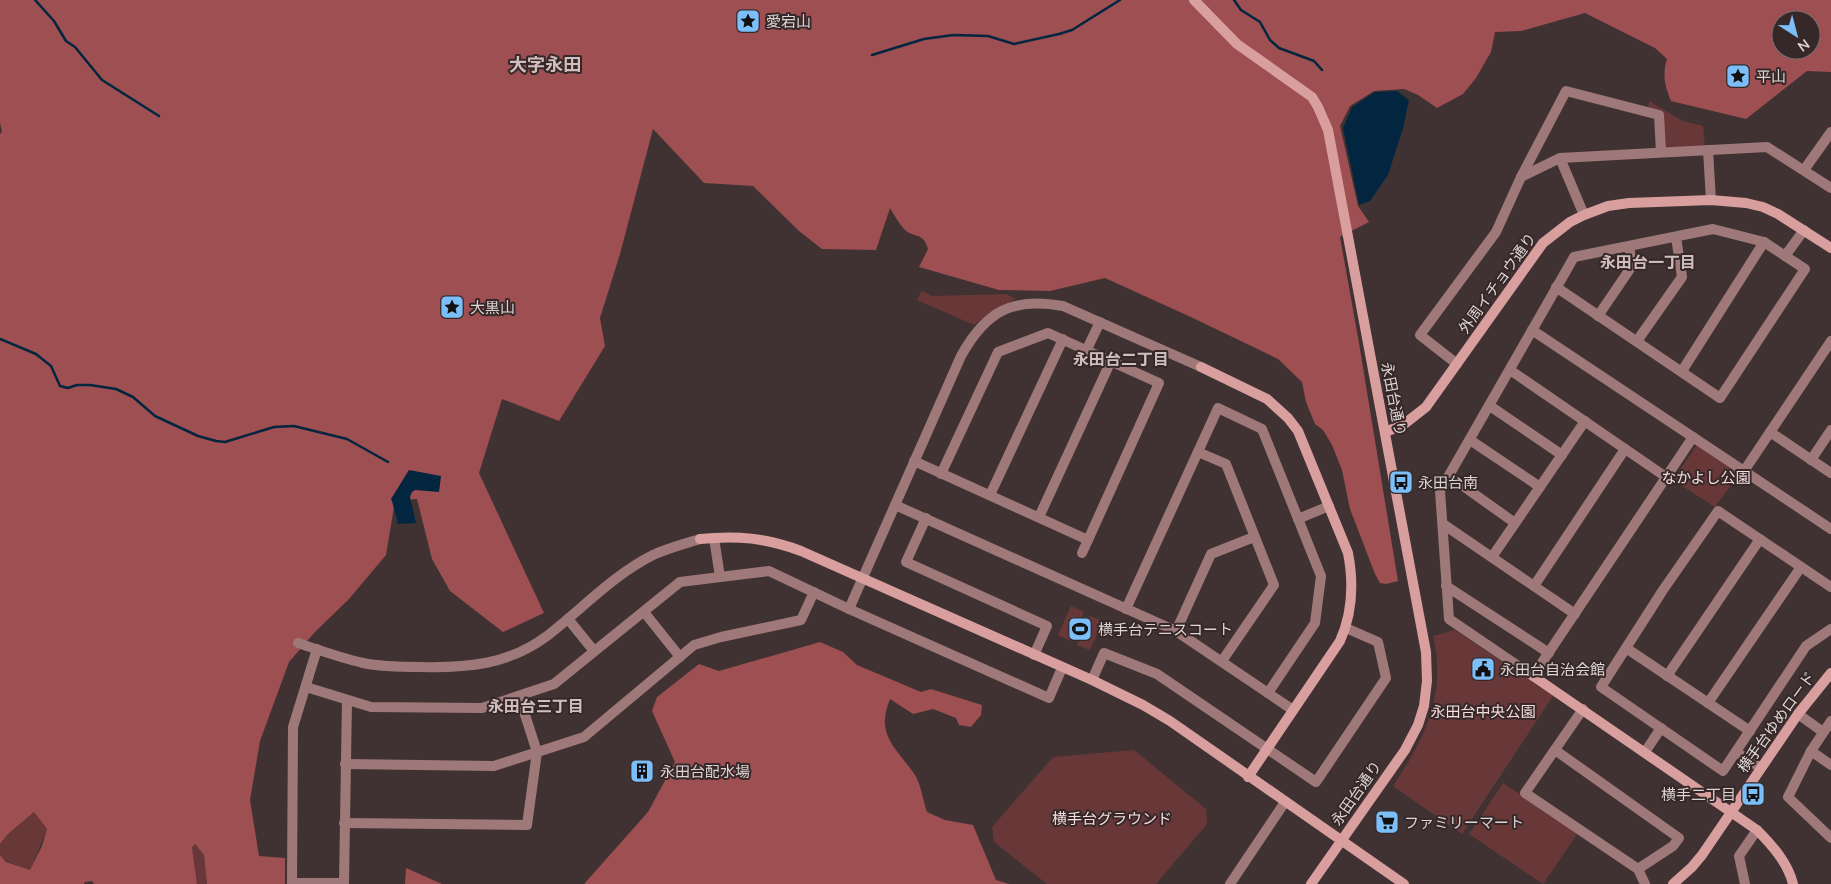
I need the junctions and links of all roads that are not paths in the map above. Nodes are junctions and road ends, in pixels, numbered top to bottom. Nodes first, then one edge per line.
1 (1194, 0) edge
2 (1831, 132) edge
3 (1708, 150) junction
4 (1661, 152) junction
5 (1560, 158) junction
6 (1804, 170) junction
7 (1521, 177) junction
8 (1831, 188) edge
9 (1711, 200) junction
10 (1584, 215) junction
11 (1804, 230) junction
12 (1676, 237) junction
13 (1764, 242) junction
14 (1629, 246) junction
15 (1831, 248) edge
16 (1785, 256) junction
17 (1556, 287) junction
18 (1598, 316) junction
19 (1100, 322) junction
20 (1532, 330) junction
21 (1063, 339) junction
22 (1637, 341) junction
23 (1831, 341) edge
24 (1088, 349) junction
25 (1111, 361) junction
26 (1457, 364) junction
27 (1510, 370) junction
28 (1682, 371) junction
29 (1490, 406) junction
30 (1584, 421) junction
31 (1831, 430) edge
32 (1385, 432) junction
33 (1770, 432) junction
34 (1693, 437) junction
35 (1470, 440) junction
36 (1625, 449) junction
37 (1198, 452) junction
38 (1562, 455) junction
39 (1811, 460) junction
40 (914, 461) junction
41 (1744, 471) junction
42 (942, 474) junction
43 (1831, 474) edge
44 (1449, 476) junction
45 (1666, 477) junction
46 (1540, 487) junction
47 (990, 495) junction
48 (895, 505) junction
49 (1329, 506) junction
50 (1039, 517) junction
51 (926, 518) junction
52 (1298, 519) junction
53 (1515, 523) junction
54 (1443, 524) junction
55 (1831, 529) edge
56 (1254, 537) junction
57 (714, 538) junction
58 (1760, 539) junction
59 (1088, 540) junction
60 (1082, 553) dead end
61 (1492, 557) junction
62 (1801, 567) junction
63 (720, 577) junction
64 (863, 578) junction
65 (1446, 586) junction
66 (1534, 586) junction
67 (1831, 587) edge
68 (814, 592) junction
69 (849, 609) junction
70 (1126, 609) junction
71 (644, 612) junction
72 (1575, 614) junction
73 (568, 619) junction
74 (1346, 628) junction
75 (1831, 629) edge
76 (1176, 631) junction
77 (298, 643) dead end
78 (1626, 648) junction
79 (317, 649) junction
80 (594, 651) junction
81 (1549, 653) junction
82 (1034, 655) junction
83 (680, 657) junction
84 (1222, 661) junction
85 (1062, 668) junction
86 (1831, 673) edge
87 (1533, 676) junction
88 (1667, 676) junction
89 (1092, 680) junction
90 (306, 687) junction
91 (1268, 693) junction
92 (519, 696) junction
93 (347, 700) junction
94 (1708, 703) junction
95 (1582, 709) junction
96 (1293, 710) junction
97 (1798, 714) junction
98 (1831, 721) edge
99 (1661, 728) junction
100 (1750, 731) junction
101 (1823, 732) junction
102 (1266, 750) junction
103 (1555, 750) junction
104 (537, 752) junction
105 (1645, 752) junction
106 (1736, 752) junction
107 (1811, 752) junction
108 (345, 764) junction
109 (1831, 765) edge
110 (1761, 768) junction
111 (1248, 777) junction
112 (1285, 802) junction
113 (1732, 811) junction
114 (344, 823) junction
115 (1757, 830) junction
116 (1831, 838) edge
117 (1341, 841) junction
118 (1638, 869) junction
119 (1230, 884) edge
120 (1311, 884) edge
121 (1404, 884) edge
122 (1645, 884) edge
123 (1673, 884) edge
124 (1745, 884) edge
125 (1794, 884) edge

1 - 32 street, 永田台通り
2 - 6 street
3 - 4 street
3 - 6 street
3 - 9 street
4 - 5 street
4 - 7 street
5 - 7 street
5 - 10 street
6 - 8 street
7 - 26 street
9 - 10 street, 外周イチョウ通り
9 - 11 street, 外周イチョウ通り
10 - 26 street, 外周イチョウ通り
11 - 15 street, 外周イチョウ通り
11 - 16 street
12 - 13 street
12 - 14 street
12 - 22 street
13 - 16 street
13 - 28 street
14 - 17 street
14 - 18 street
16 - 28 street
17 - 18 street
17 - 20 street
18 - 22 street
19 - 24 street
19 - 40 street
19 - 49 street
20 - 27 street
20 - 34 street
21 - 24 street
21 - 42 street
21 - 47 street
22 - 28 street
23 - 33 street
24 - 25 street
25 - 50 street
25 - 59 street
26 - 32 street, 外周イチョウ通り
27 - 29 street
27 - 30 street
29 - 35 street
29 - 38 street
30 - 36 street
30 - 38 street
31 - 39 street
32 - 117 street, 永田台通り
33 - 39 street
33 - 41 street
34 - 41 street
34 - 45 street
35 - 44 street
35 - 46 street
36 - 45 street
36 - 66 street
37 - 52 street
37 - 56 street
37 - 70 street
38 - 46 street
39 - 43 street
40 - 42 street
40 - 48 street
41 - 55 street
42 - 47 street
44 - 53 street
44 - 54 street
45 - 72 street
46 - 53 street
47 - 50 street
48 - 51 street
48 - 64 street
49 - 52 street
49 - 74 street
50 - 59 street
51 - 70 street
51 - 82 street
52 - 91 street
53 - 61 street
54 - 61 street
54 - 65 street
56 - 76 street
56 - 84 street
57 - 63 street
57 - 64 street
57 - 73 street
58 - 62 street
58 - 78 street
58 - 88 street
59 - 60 street
61 - 66 street
62 - 67 street
62 - 94 street
63 - 68 street
63 - 71 street
64 - 69 street
64 - 82 street
65 - 81 street
65 - 87 street
66 - 72 street
68 - 69 street
68 - 83 street
69 - 85 street
70 - 76 street
71 - 80 street
71 - 83 street
72 - 81 street
73 - 79 street
73 - 80 street
74 - 96 street
74 - 102 street
75 - 100 street
76 - 84 street
77 - 79 street
78 - 88 street
78 - 99 street
79 - 90 street
80 - 92 street
81 - 87 street
82 - 85 street
83 - 104 street
84 - 91 street
85 - 89 street
86 - 97 street, 横手台ゆめロード
87 - 95 street
88 - 94 street
89 - 102 street
89 - 111 street
90 - 93 street
90 - 114 street
91 - 96 street
92 - 93 street
92 - 104 street
93 - 108 street
94 - 100 street
95 - 103 street
95 - 105 street
96 - 102 street
97 - 101 street
97 - 110 street, 横手台ゆめロード
98 - 101 street
99 - 105 street
99 - 106 street
100 - 106 street
101 - 107 street
102 - 111 street
103 - 118 street
103 - 118 street
104 - 108 street
104 - 114 street
105 - 113 street
106 - 110 street
107 - 109 street
107 - 116 street
108 - 114 street
110 - 113 street, 横手台ゆめロード
111 - 112 street
112 - 117 street
112 - 119 street
113 - 115 street
113 - 123 street, 横手台ゆめロード
115 - 124 street
115 - 125 street
117 - 120 street, 永田台通り
117 - 121 street
118 - 122 street

